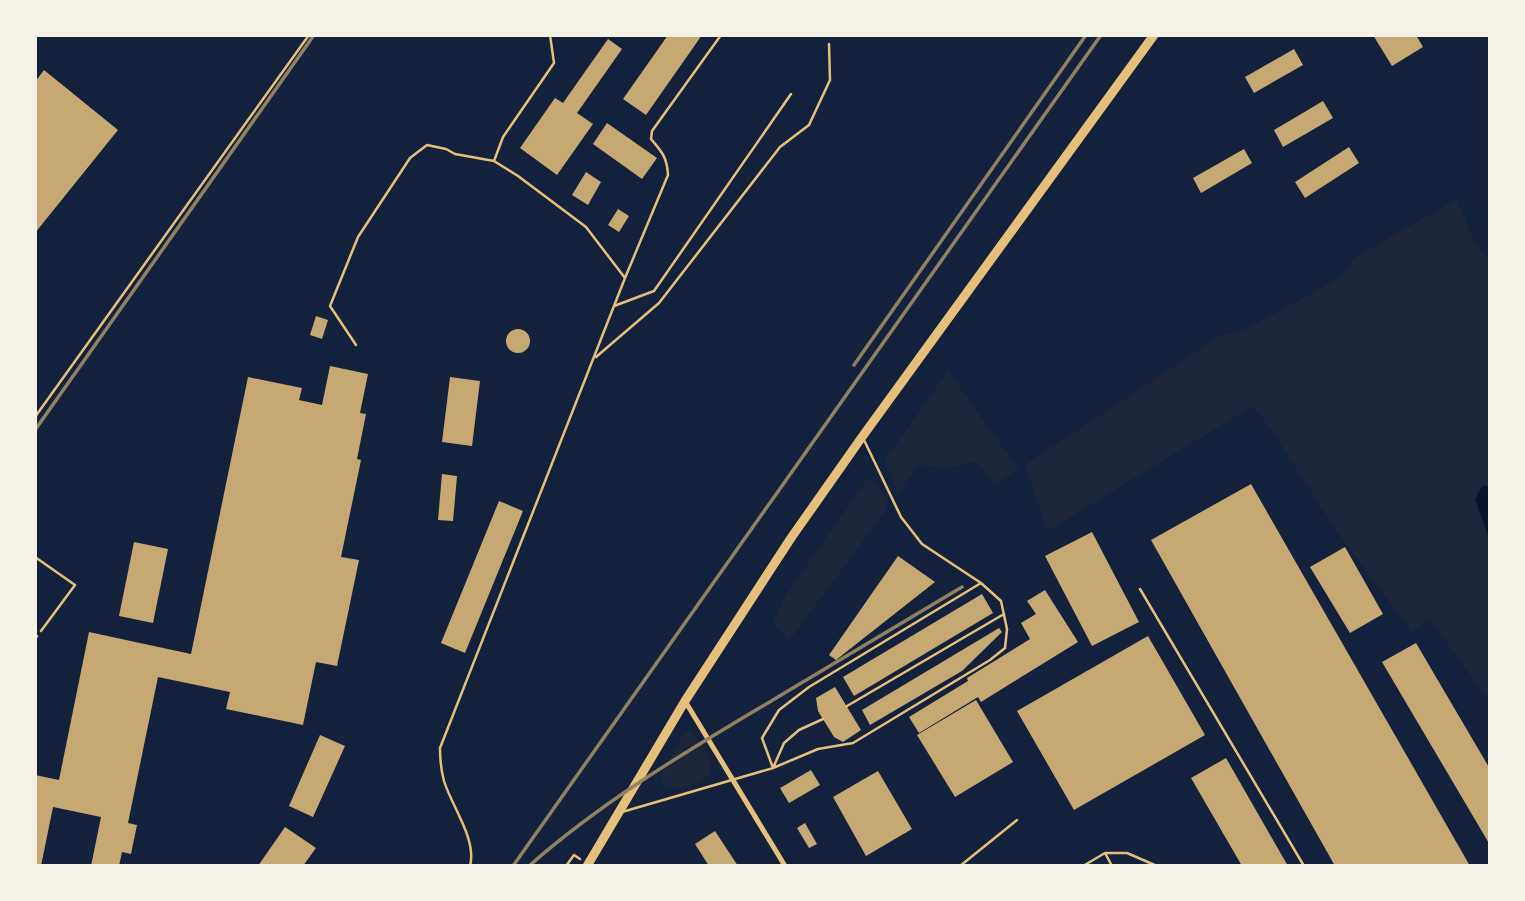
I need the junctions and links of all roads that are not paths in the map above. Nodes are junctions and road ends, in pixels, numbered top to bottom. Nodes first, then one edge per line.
1 (550, 35) edge
2 (721, 35) edge
3 (1154, 35) edge
4 (829, 44) dead end
5 (791, 94) dead end
6 (494, 161) junction
7 (625, 278) junction
8 (614, 306) junction
9 (356, 345) dead end
10 (593, 359) junction
11 (862, 437) junction
12 (981, 583) junction
13 (1140, 589) dead end
14 (1004, 614) junction
15 (685, 701) junction
16 (847, 706) dead end
17 (823, 719) dead end
18 (773, 768) junction
19 (733, 779) junction
20 (620, 813) junction
21 (1017, 820) dead end
22 (1104, 853) junction
23 (470, 866) edge
24 (587, 866) edge
25 (785, 866) edge
26 (960, 866) edge
27 (1083, 866) edge
28 (1112, 866) edge
29 (1157, 866) edge
30 (1304, 866) edge

1 - 6 lane
2 - 7 lane
3 - 11 highway
4 - 10 lane
5 - 8 lane
6 - 7 lane
6 - 9 lane
7 - 8 lane
8 - 10 lane
10 - 23 lane
11 - 12 lane
11 - 15 highway
12 - 14 lane
12 - 18 lane
13 - 30 lane
14 - 16 lane
14 - 18 lane
15 - 19 street
15 - 20 highway
17 - 18 lane
18 - 19 lane
19 - 20 lane
19 - 25 street
20 - 24 highway
21 - 26 lane
22 - 27 lane
22 - 28 lane
22 - 29 lane

